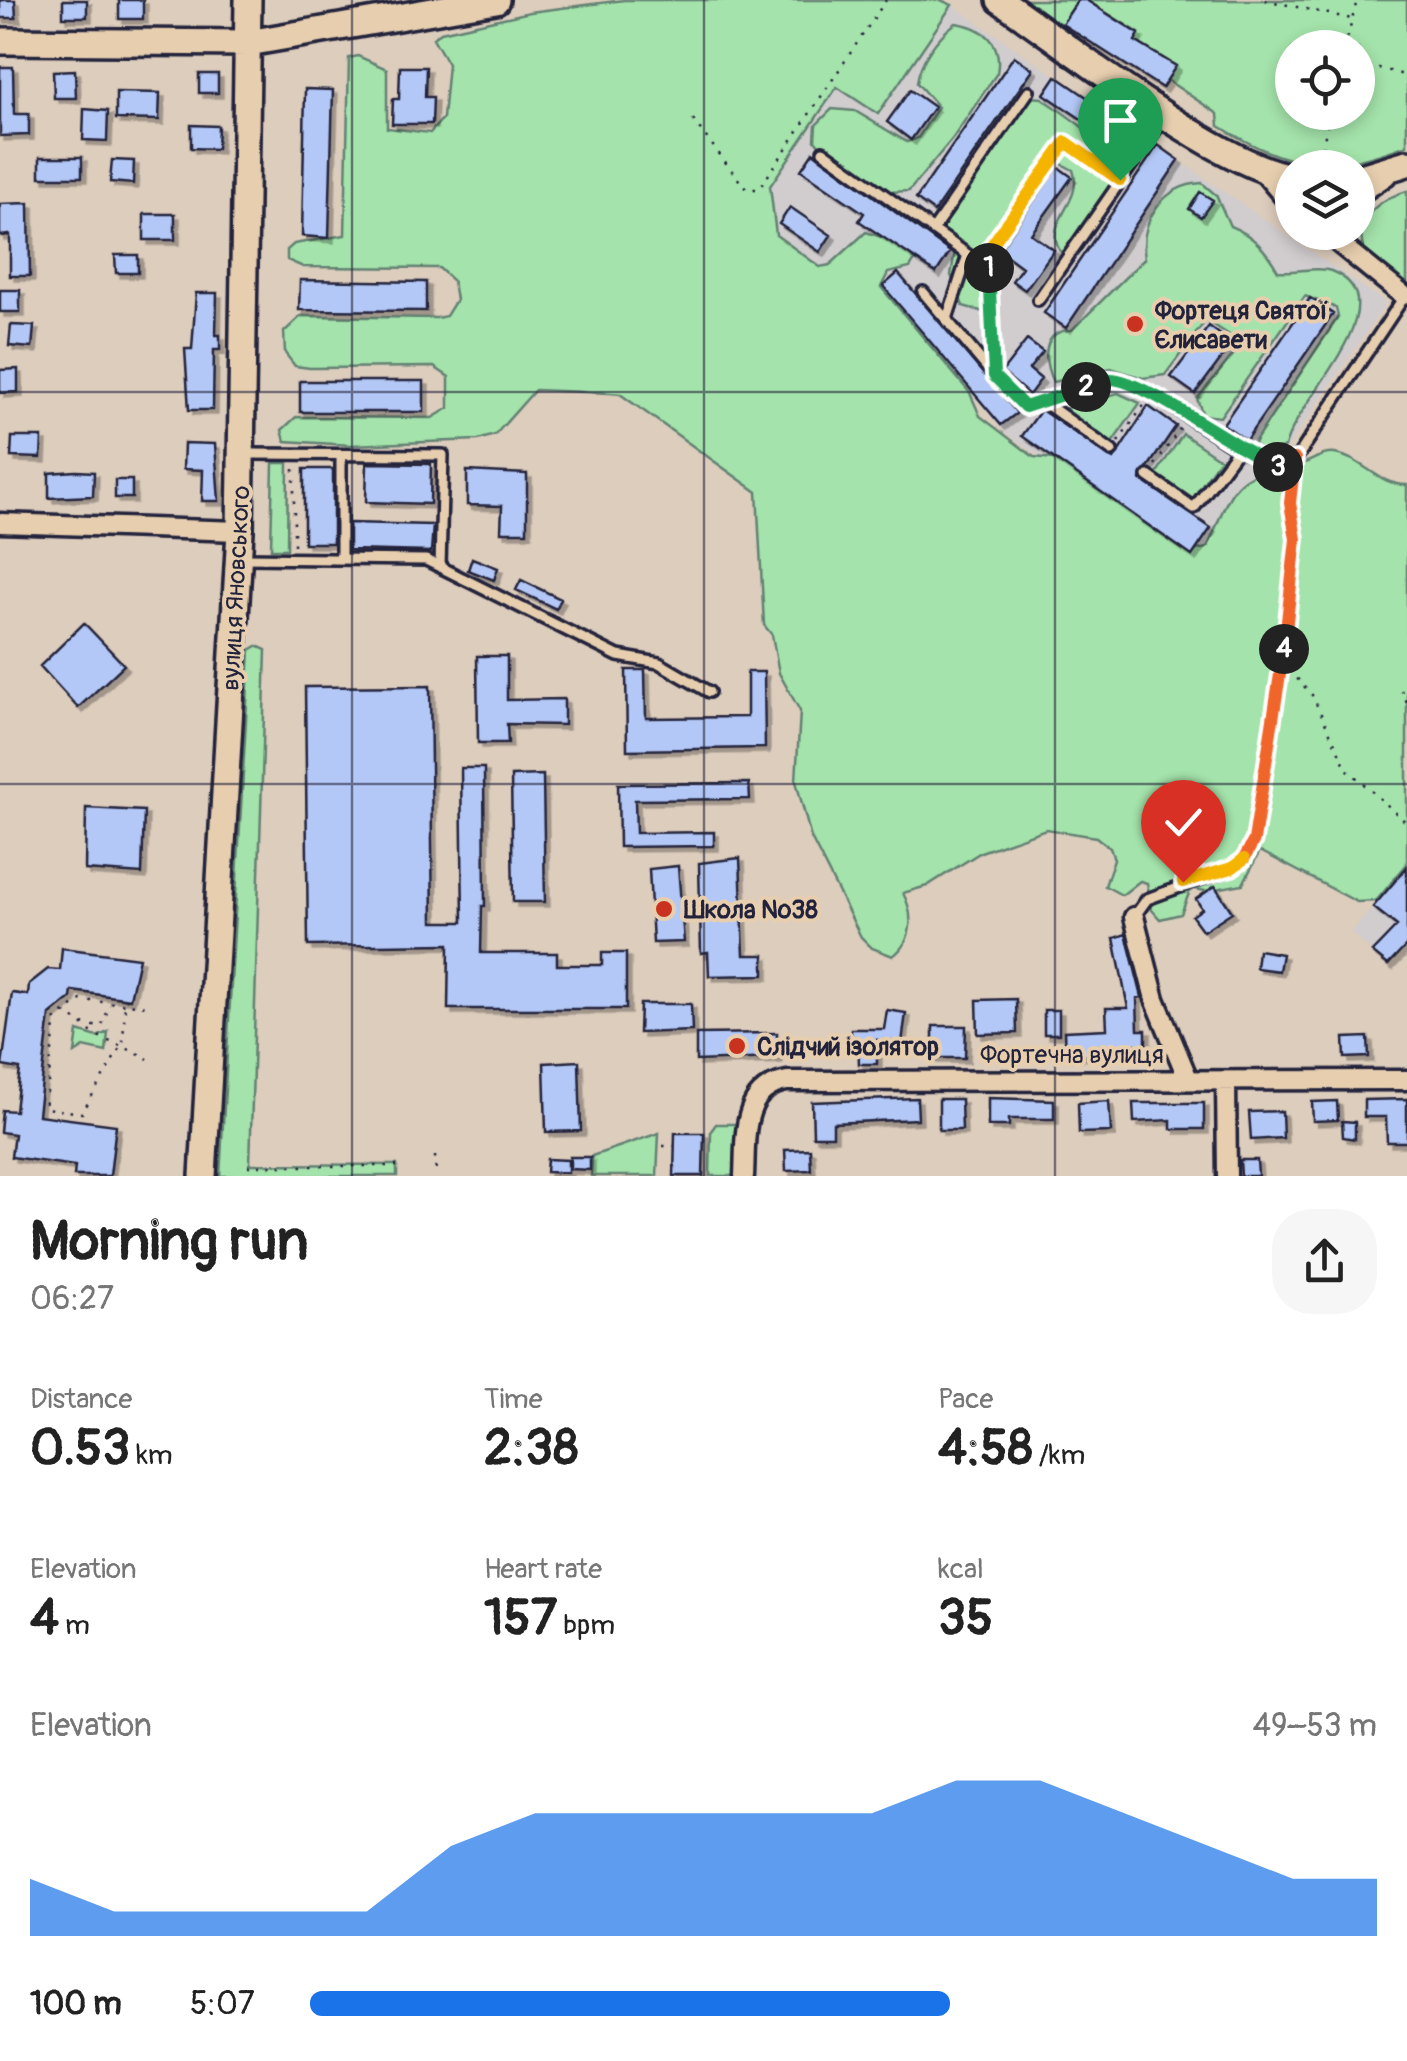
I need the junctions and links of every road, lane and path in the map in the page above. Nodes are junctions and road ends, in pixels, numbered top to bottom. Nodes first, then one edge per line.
1 (248, 0) edge
2 (496, 0) edge
3 (886, 0) edge
4 (1000, 0) edge
5 (1268, 0) edge
6 (1358, 0) edge
7 (462, 3) edge
8 (1352, 18) junction
9 (1349, 30) edge
10 (0, 42) edge
11 (248, 44) junction
12 (1375, 67) edge
13 (1407, 76) edge
14 (1029, 91) dead end
15 (1167, 114) junction
16 (693, 120) dead end
17 (824, 151) dead end
18 (1404, 164) edge
19 (1259, 166) junction
20 (1275, 171) edge
21 (1375, 173) edge
22 (1120, 180) junction
23 (1375, 184) edge
24 (1275, 185) edge
25 (933, 230) junction
26 (1352, 250) edge
27 (923, 292) dead end
28 (1405, 297) edge
29 (1038, 300) dead end
30 (946, 320) junction
31 (994, 376) junction
32 (1152, 394) junction
33 (1042, 401) junction
34 (1188, 417) junction
35 (1238, 449) junction
36 (1112, 451) joint
37 (240, 454) junction
38 (294, 457) junction
39 (341, 458) junction
40 (1295, 459) junction
41 (1148, 476) joint
42 (0, 523) edge
43 (240, 531) junction
44 (238, 558) junction
45 (294, 559) junction
46 (341, 559) junction
47 (440, 566) junction
48 (1282, 662) junction
49 (1402, 690) dead end
50 (709, 692) dead end
51 (1407, 703) edge
52 (1407, 823) edge
53 (1232, 868) joint
54 (1134, 917) joint
55 (126, 998) dead end
56 (111, 1003) junction
57 (126, 1004) junction
58 (148, 1006) dead end
59 (64, 1012) junction
60 (82, 1024) junction
61 (123, 1043) junction
62 (148, 1059) dead end
63 (1188, 1079) junction
64 (1407, 1080) edge
65 (1226, 1084) junction
66 (663, 1146) dead end
67 (674, 1146) dead end
68 (435, 1156) dead end
69 (248, 1166) dead end
70 (397, 1166) dead end
71 (203, 1176) edge
72 (436, 1176) edge
73 (744, 1176) edge
74 (1227, 1176) edge

1 - 11 main road, вулиця Яновського
2 - 7 main road
3 - 16 path
4 - 15 main road
5 - 8 path
6 - 8 path
7 - 11 main road
8 - 9 path
10 - 11 main road
11 - 37 main road, вулиця Яновського
12 - 13 path
14 - 25 lane
15 - 19 main road
15 - 22 lane
17 - 25 lane
18 - 21 main road
18 - 23 street
19 - 20 main road
19 - 24 street
22 - 29 lane
22 - 31 lane
25 - 30 lane
26 - 28 street
27 - 30 lane
28 - 40 lane
30 - 31 lane
31 - 33 lane
32 - 33 lane
32 - 34 lane
32 - 36 path
33 - 36 lane
34 - 35 lane
34 - 41 path
35 - 40 lane
35 - 41 lane
37 - 38 lane
37 - 43 main road, вулиця Яновського
38 - 39 lane
38 - 45 path
39 - 46 lane
39 - 47 lane
40 - 48 path
42 - 43 street
43 - 44 main road, вулиця Яновського
44 - 45 lane
44 - 71 main road, вулиця Яновського
45 - 46 lane
46 - 47 lane
47 - 50 lane
48 - 52 path
48 - 53 path
49 - 51 path
53 - 54 lane
54 - 63 street
55 - 57 path
56 - 57 path
56 - 59 path
56 - 60 path
57 - 58 path
57 - 61 path
59 - 60 path
59 - 61 path
60 - 61 path
61 - 62 path
63 - 65 street, Фортечна вулиця
63 - 73 street, Фортечна вулиця
64 - 65 street, Фортечна вулиця
65 - 74 street
66 - 67 path
68 - 72 path
69 - 70 path

